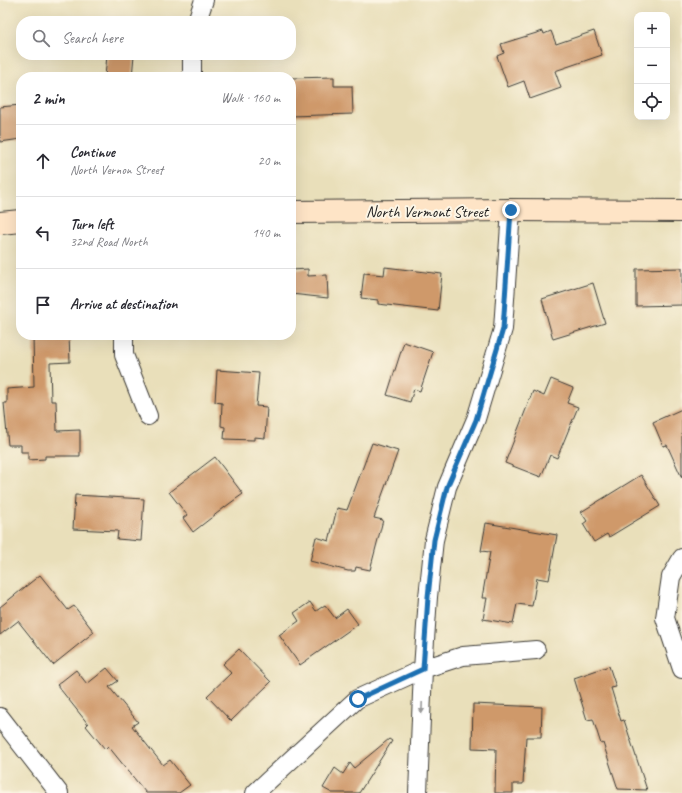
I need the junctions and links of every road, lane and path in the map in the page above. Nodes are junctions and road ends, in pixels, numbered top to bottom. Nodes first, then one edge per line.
1 (204, 0) edge
2 (199, 16) edge
3 (192, 60) edge
4 (192, 72) edge
5 (511, 210) junction
6 (296, 212) edge
7 (682, 212) edge
8 (16, 222) edge
9 (0, 224) edge
10 (124, 340) edge
11 (148, 416) dead end
12 (682, 558) edge
13 (536, 650) dead end
14 (682, 668) edge
15 (423, 669) junction
16 (0, 717) edge
17 (59, 793) edge
18 (255, 793) edge
19 (418, 793) edge

1 - 2 street
3 - 4 street
5 - 6 street, North Vermont Street
5 - 7 street, North Vermont Street
5 - 15 street
8 - 9 street
10 - 11 street
12 - 14 street
13 - 15 street
15 - 18 street
15 -> 19 street
16 - 17 street

